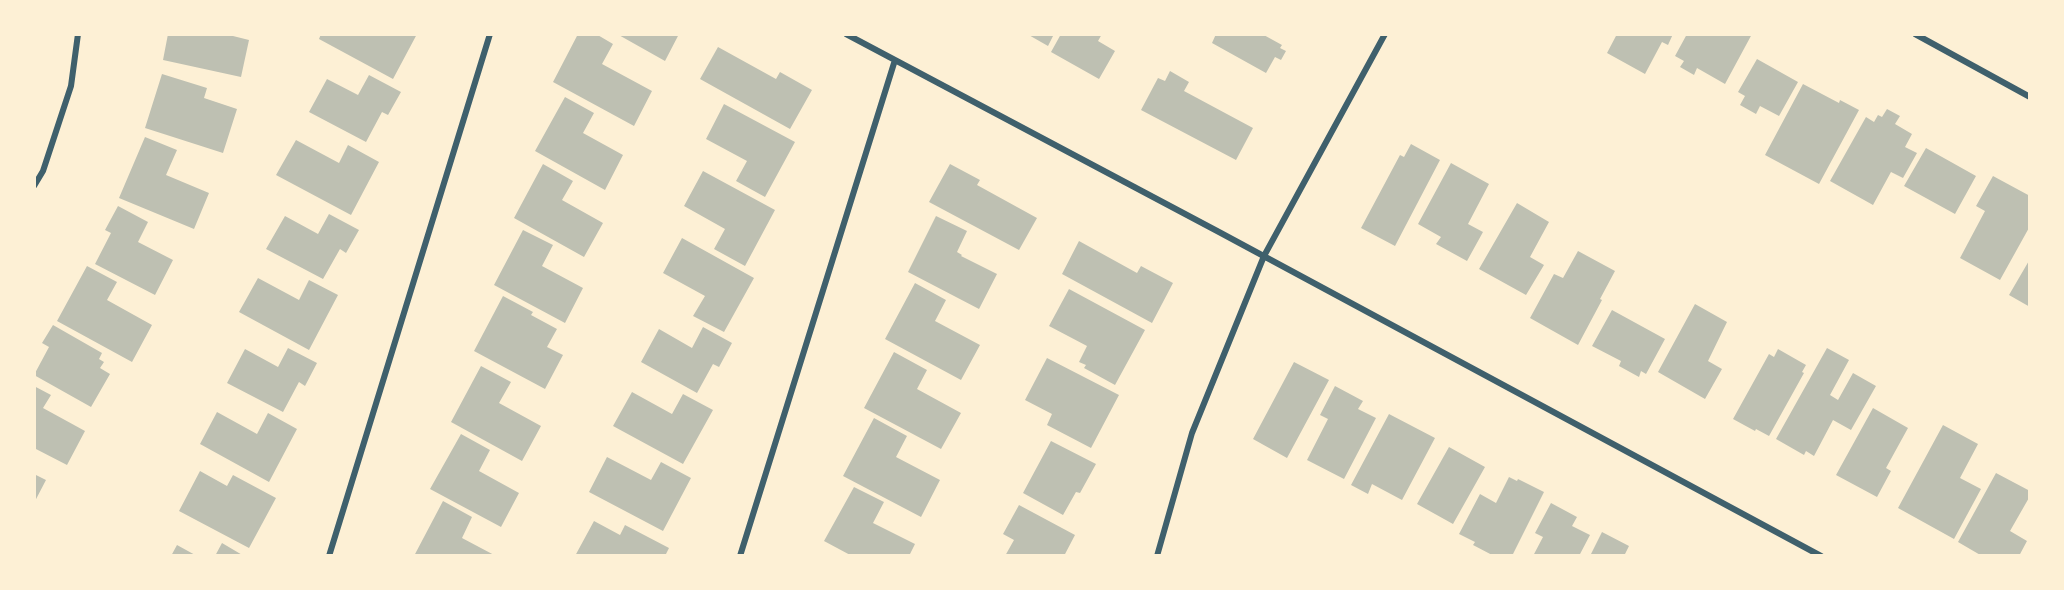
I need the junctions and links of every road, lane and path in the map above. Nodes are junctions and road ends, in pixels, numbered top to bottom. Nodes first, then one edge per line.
1 (78, 34) edge
2 (490, 34) edge
3 (846, 34) edge
4 (1385, 34) edge
5 (1915, 34) edge
6 (895, 60) junction
7 (2030, 97) edge
8 (34, 186) edge
9 (1264, 256) junction
10 (329, 555) edge
11 (740, 555) edge
12 (1157, 555) edge
13 (1821, 555) edge

1 - 8 street
2 - 10 street
3 - 6 street
4 - 9 street
5 - 7 street
6 - 9 street
6 - 11 street
9 - 12 street
9 - 13 street

